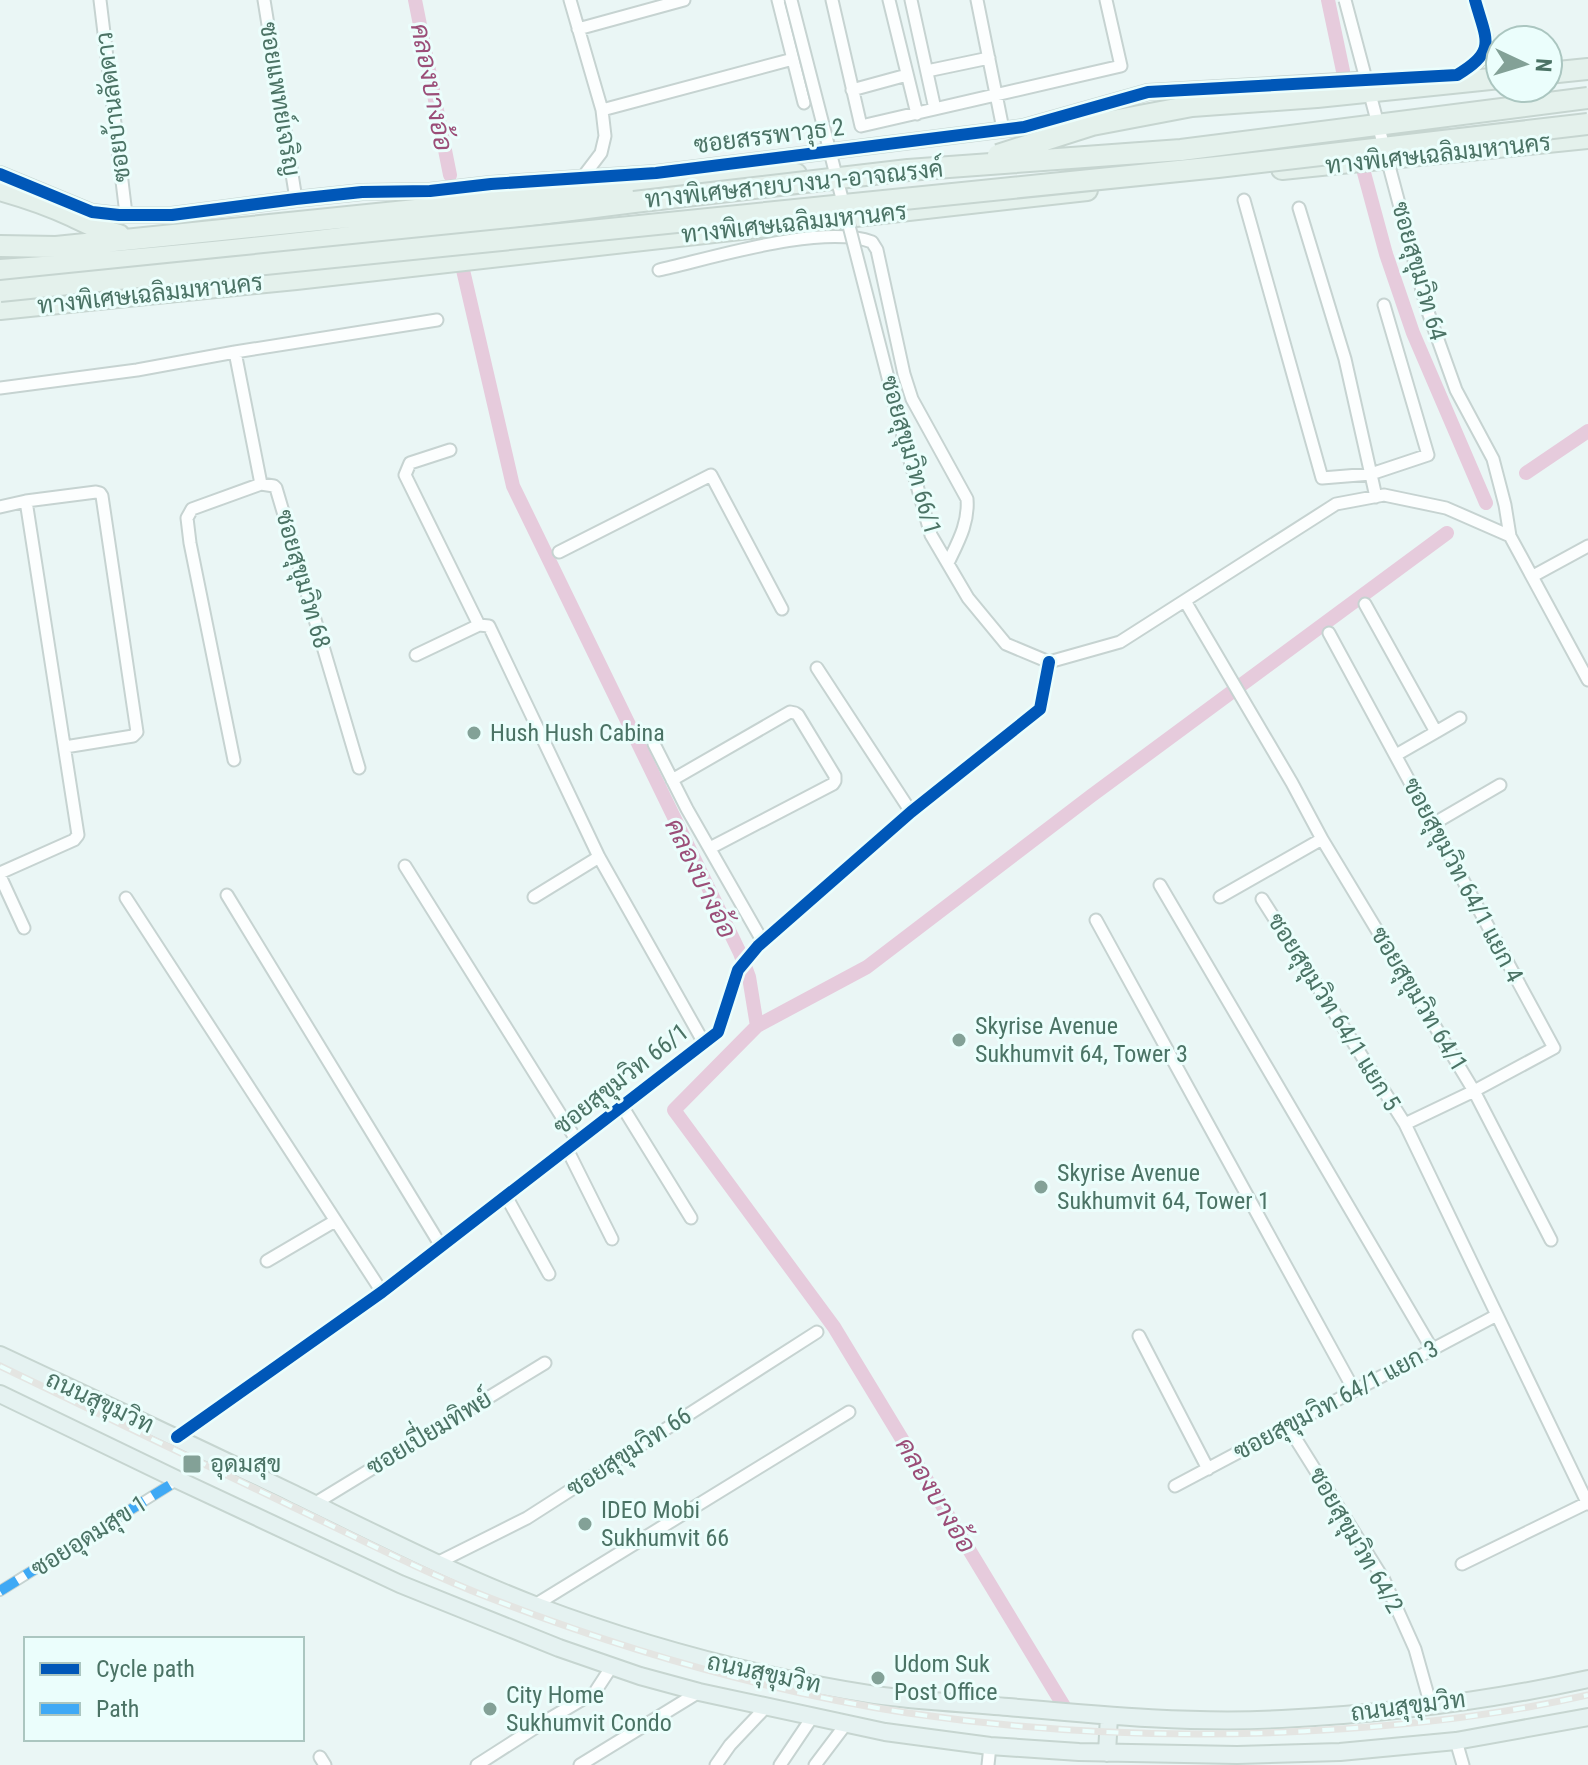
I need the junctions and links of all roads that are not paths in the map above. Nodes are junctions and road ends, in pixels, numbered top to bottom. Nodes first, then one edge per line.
1 (100, 0) edge
2 (264, 0) edge
3 (570, 0) edge
4 (684, 0) edge
5 (778, 0) edge
6 (791, 0) edge
7 (832, 0) edge
8 (889, 0) edge
9 (911, 0) edge
10 (977, 0) edge
11 (1106, 0) edge
12 (1345, 0) edge
13 (1475, 0) edge
14 (578, 29) junction
15 (989, 58) junction
16 (793, 59) junction
17 (1588, 69) edge
18 (927, 71) junction
19 (1564, 71) edge
20 (907, 75) junction
21 (1358, 80) joint
22 (1484, 80) edge
23 (852, 90) junction
24 (996, 95) junction
25 (1588, 98) edge
26 (804, 103) dead end
27 (1588, 105) edge
28 (935, 109) junction
29 (602, 110) junction
30 (917, 114) junction
31 (1588, 124) edge
32 (1003, 129) junction
33 (1588, 138) edge
34 (968, 164) junction
35 (0, 174) edge
36 (582, 178) junction
37 (0, 190) edge
38 (296, 199) junction
39 (1244, 200) dead end
40 (1299, 208) dead end
41 (126, 214) junction
42 (138, 239) junction
43 (0, 246) edge
44 (0, 270) edge
45 (659, 270) dead end
46 (0, 291) edge
47 (73, 302) junction
48 (1384, 305) dead end
49 (0, 309) edge
50 (0, 318) edge
51 (437, 320) dead end
52 (235, 352) junction
53 (0, 388) edge
54 (450, 450) dead end
55 (1371, 474) junction
56 (261, 484) junction
57 (1376, 497) junction
58 (26, 501) junction
59 (0, 507) edge
60 (1510, 536) junction
61 (1588, 546) edge
62 (559, 552) dead end
63 (948, 563) junction
64 (1533, 576) junction
65 (1185, 601) junction
66 (1365, 604) dead end
67 (782, 609) dead end
68 (479, 625) junction
69 (1329, 633) dead end
70 (416, 655) dead end
71 (1049, 662) junction
72 (817, 668) dead end
73 (1588, 680) edge
74 (1460, 718) dead end
75 (1436, 732) junction
76 (654, 744) dead end
77 (65, 747) junction
78 (1396, 755) junction
79 (234, 760) dead end
80 (359, 768) dead end
81 (672, 780) junction
82 (1500, 785) dead end
83 (911, 812) junction
84 (1433, 824) junction
85 (1322, 839) junction
86 (710, 848) junction
87 (599, 857) junction
88 (405, 866) dead end
89 (0, 874) edge
90 (1160, 885) dead end
91 (227, 895) dead end
92 (534, 897) dead end
93 (1220, 897) dead end
94 (126, 898) dead end
95 (1262, 899) dead end
96 (1096, 920) dead end
97 (24, 928) dead end
98 (760, 944) junction
99 (704, 1043) junction
100 (1474, 1091) junction
101 (622, 1106) junction
102 (1405, 1124) junction
103 (572, 1145) junction
104 (506, 1196) junction
105 (691, 1218) dead end
106 (335, 1221) junction
107 (612, 1239) dead end
108 (1551, 1240) dead end
109 (441, 1246) junction
110 (267, 1261) dead end
111 (549, 1274) dead end
112 (382, 1292) junction
113 (1497, 1315) junction
114 (817, 1332) dead end
115 (1139, 1336) dead end
116 (1432, 1349) junction
117 (0, 1355) edge
118 (545, 1363) dead end
119 (1354, 1390) junction
120 (0, 1394) edge
121 (849, 1412) dead end
122 (1287, 1425) junction
123 (177, 1437) junction
124 (1208, 1469) junction
125 (178, 1480) junction
126 (1175, 1486) dead end
127 (1588, 1503) edge
128 (314, 1504) junction
129 (437, 1563) junction
130 (1462, 1564) dead end
131 (0, 1591) edge
132 (535, 1605) junction
133 (612, 1666) junction
134 (1588, 1679) edge
135 (699, 1692) junction
136 (1431, 1706) junction
137 (766, 1707) junction
138 (813, 1716) junction
139 (1109, 1716) junction
140 (1588, 1717) edge
141 (846, 1724) junction
142 (1456, 1741) junction
143 (990, 1746) junction
144 (1107, 1759) edge
145 (477, 1765) edge
146 (580, 1765) edge
147 (716, 1765) edge
148 (780, 1765) edge
149 (815, 1765) edge
150 (988, 1765) edge
151 (1463, 1765) edge

1 - 41 street, ซอยบ้านลัดดาว
2 - 38 street, ซอยแพทย์เจริญ
3 - 14 street
4 - 14 street
5 - 16 street
6 - 63 street, ซอยสุขุมวิท 66/1, bridge
7 - 23 street
8 - 20 street
9 - 18 street
10 - 15 street
11 - 24 street
12 - 60 street, ซอยสุขุมวิท 64, bridge
13 - 21 street, ซอยสรรพาวุธ 2
14 - 29 street
15 - 18 street
15 - 24 street
16 - 26 street
16 - 29 street
17 - 19 highway
18 - 28 street
20 - 23 street
20 - 30 street
21 - 32 street, ซอยสรรพาวุธ 2
22 - 34 highway, bridge
23 - 30 street
24 - 28 street
24 - 32 street
25 - 34 highway, ทางพิเศษสายบางนา-อาจณรงค์, bridge
27 - 42 highway, ทางพิเศษเฉลิมมหานคร
28 - 30 street
29 - 36 street
31 - 46 highway, ทางพิเศษสายบางนา-อาจณรงค์, bridge
32 - 36 street, ซอยสรรพาวุธ 2
33 - 47 highway, ทางพิเศษเฉลิมมหานคร
34 - 44 highway, ทางพิเศษสายบางนา-อาจณรงค์, bridge
35 - 41 street, ซอยสรรพาวุธ 2
36 - 38 street, ซอยสรรพาวุธ 2
37 - 42 highway
38 - 41 street, ซอยสรรพาวุธ 2
39 - 55 street
40 - 55 street
42 - 43 highway, ทางพิเศษเฉลิมมหานคร
45 - 63 street
47 - 49 highway, ทางพิเศษเฉลิมมหานคร
47 - 50 highway
48 - 55 street
51 - 52 street
52 - 53 street
52 - 56 street, ซอยสุขุมวิท 68
54 - 68 street
55 - 57 street
56 - 79 street
56 - 80 street, ซอยสุขุมวิท 68
57 - 60 street
57 - 65 street
58 - 59 street
58 - 77 street
58 - 77 street
60 - 64 street, ซอยสุขุมวิท 64
61 - 64 street
62 - 67 street
63 - 71 street, ซอยสุขุมวิท 66/1
64 - 73 street, ซอยสุขุมวิท 64
65 - 71 street
65 - 85 street, ซอยสุขุมวิท 64/1
66 - 75 street
68 - 70 street
68 - 87 street
69 - 78 street, ซอยสุขุมวิท 64/1 แยก 4
71 - 83 street, ซอยสุขุมวิท 66/1
72 - 83 street
74 - 75 street
75 - 78 street
76 - 81 street
77 - 89 street
78 - 84 street, ซอยสุขุมวิท 64/1 แยก 4
81 - 86 street
81 - 86 street
82 - 84 street
83 - 98 street, ซอยสุขุมวิท 66/1
84 - 100 street, ซอยสุขุมวิท 64/1 แยก 4
85 - 93 street
85 - 100 street, ซอยสุขุมวิท 64/1
86 - 98 street
87 - 92 street
87 - 99 street
88 - 103 street, ซอยสุขุมวิท 66/1
89 - 97 street
90 - 116 street
91 - 109 street
94 - 106 street
95 - 102 street, ซอยสุขุมวิท 64/1 แยก 5
96 - 119 street
98 - 99 street, ซอยสุขุมวิท 66/1
99 - 101 street, ซอยสุขุมวิท 66/1
100 - 102 street, ซอยสุขุมวิท 64/1
100 - 108 street
101 - 103 street, ซอยสุขุมวิท 66/1
101 - 105 street
102 - 113 street
103 - 104 street, ซอยสุขุมวิท 66/1
103 - 107 street
104 - 109 street, ซอยสุขุมวิท 66/1
104 - 111 street
106 - 110 street
106 - 112 street
109 - 112 street, ซอยสุขุมวิท 66/1
112 - 123 street, ซอยสุขุมวิท 66/1
113 - 116 street, ซอยสุขุมวิท 64/1 แยก 3
113 - 127 street
114 - 129 street, ซอยสุขุมวิท 66
115 - 124 street
116 - 119 street, ซอยสุขุมวิท 64/1 แยก 3
117 - 123 main road, ถนนสุขุมวิท
118 - 128 street, ซอยเปี่ยมทิพย์
119 - 122 street, ซอยสุขุมวิท 64/1 แยก 3
120 - 125 main road, ถนนสุขุมวิท
121 - 132 street
122 - 124 street, ซอยสุขุมวิท 64/1 แยก 3
122 - 136 street, ซอยสุขุมวิท 64/2
123 - 128 main road, ถนนสุขุมวิท
124 - 126 street, ซอยสุขุมวิท 64/1 แยก 3
125 - 131 street, ซอยอุดมสุข 1
125 - 133 main road, ถนนสุขุมวิท
127 - 130 street
128 - 129 main road, ถนนสุขุมวิท
129 - 132 main road, ถนนสุขุมวิท
132 - 139 main road, ถนนสุขุมวิท
133 - 135 main road, ถนนสุขุมวิท
133 - 145 street
134 - 136 main road, ถนนสุขุมวิท
135 - 137 main road, ถนนสุขุมวิท
135 - 146 street
136 - 139 main road, ถนนสุขุมวิท
137 - 138 main road, ถนนสุขุมวิท
137 - 147 street
138 - 141 main road, ถนนสุขุมวิท
138 - 148 street
139 - 144 main road
140 - 142 main road, ถนนสุขุมวิท
141 - 143 main road, ถนนสุขุมวิท
141 - 149 street
142 - 144 main road, ถนนสุขุมวิท
142 - 151 street
143 - 144 main road, ถนนสุขุมวิท
143 - 150 street

